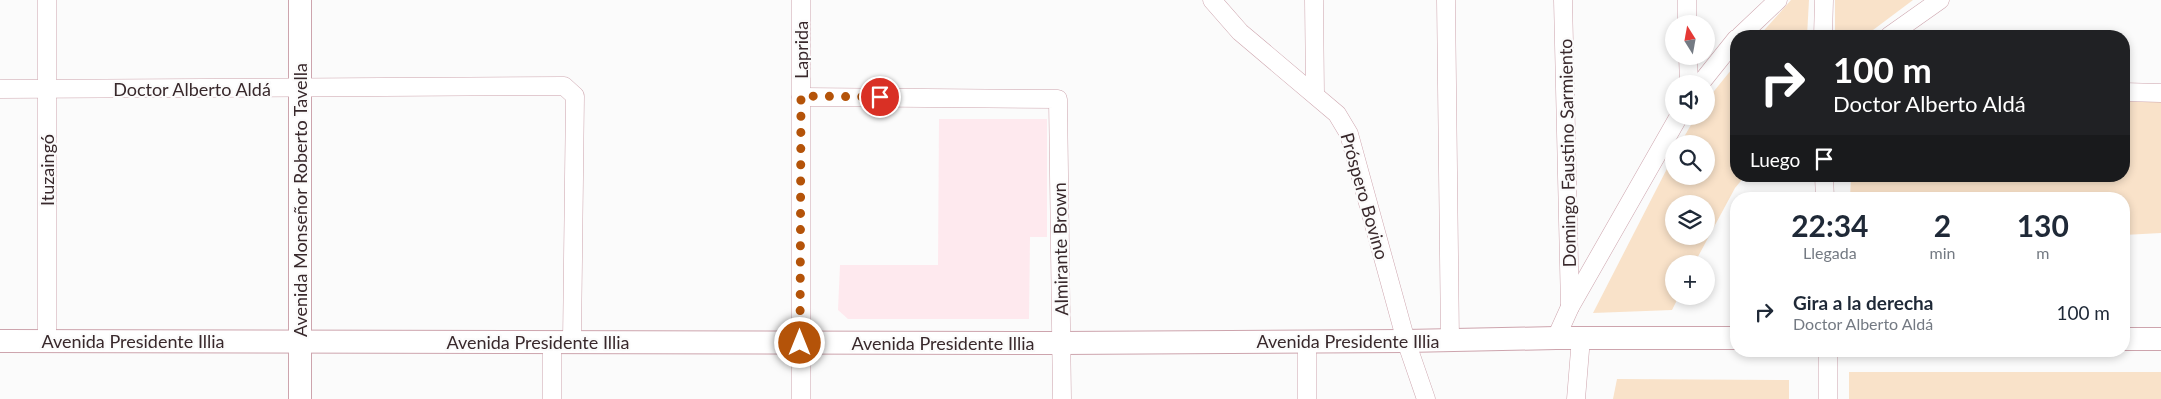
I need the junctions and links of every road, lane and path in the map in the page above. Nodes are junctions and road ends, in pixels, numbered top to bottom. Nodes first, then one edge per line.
1 (47, 0) edge
2 (300, 0) edge
3 (801, 0) edge
4 (1212, 0) edge
5 (1314, 0) edge
6 (1446, 0) edge
7 (1563, 0) edge
8 (1686, 0) edge
9 (1778, 0) edge
10 (1824, 0) edge
11 (1940, 0) edge
12 (1687, 15) edge
13 (1746, 30) edge
14 (1823, 30) edge
15 (1898, 30) edge
16 (1730, 46) edge
17 (1707, 75) edge
18 (0, 88) edge
19 (47, 89) junction
20 (300, 89) junction
21 (2130, 92) edge
22 (2161, 93) edge
23 (1315, 94) junction
24 (801, 96) junction
25 (1673, 125) edge
26 (1570, 307) junction
27 (1556, 338) junction
28 (1581, 338) junction
29 (1730, 338) edge
30 (2130, 339) edge
31 (2161, 339) edge
32 (1450, 340) junction
33 (0, 341) edge
34 (47, 341) junction
35 (562, 341) junction
36 (1406, 341) junction
37 (300, 342) junction
38 (1307, 342) junction
39 (800, 343) junction
40 (1061, 344) junction
41 (1828, 357) edge
42 (300, 399) edge
43 (552, 399) edge
44 (801, 399) edge
45 (1062, 399) edge
46 (1307, 399) edge
47 (1426, 399) edge
48 (1576, 399) edge
49 (1828, 399) edge

1 - 19 street, Ituzaingó
2 - 20 main road, Avenida Monseñor Roberto Tavella
3 - 24 street, Laprida
4 - 23 street, Próspero Bovino
5 - 23 street
6 - 32 street
7 - 26 street, Domingo Faustino Sarmiento
8 - 12 street
9 - 13 street
10 - 14 street
11 - 15 street
16 - 17 street
18 - 19 street, Doctor Alberto Aldá
19 - 20 street, Doctor Alberto Aldá
19 - 34 street, Ituzaingó
20 - 35 street, Doctor Alberto Aldá
20 - 37 main road, Avenida Monseñor Roberto Tavella
21 - 22 street
23 - 36 street, Próspero Bovino
24 - 39 street, Laprida
24 - 40 street, Almirante Brown
25 - 26 street
26 - 27 street
27 - 28 main road, Avenida Presidente Illia
27 - 32 main road, Avenida Presidente Illia
28 - 29 main road, Avenida Presidente Illia
28 - 48 street
30 - 31 main road
32 - 36 main road, Avenida Presidente Illia
33 - 34 main road, Avenida Presidente Illia
34 - 37 main road, Avenida Presidente Illia
35 - 37 main road, Avenida Presidente Illia
35 - 39 main road, Avenida Presidente Illia
35 - 43 street
36 - 38 main road, Avenida Presidente Illia
36 - 47 street, Próspero Bovino
37 - 42 main road, Avenida Monseñor Roberto Tavella
38 - 40 main road, Avenida Presidente Illia
38 - 46 street
39 - 40 main road, Avenida Presidente Illia
39 - 44 street, Laprida
40 - 45 street, Almirante Brown
41 - 49 street

